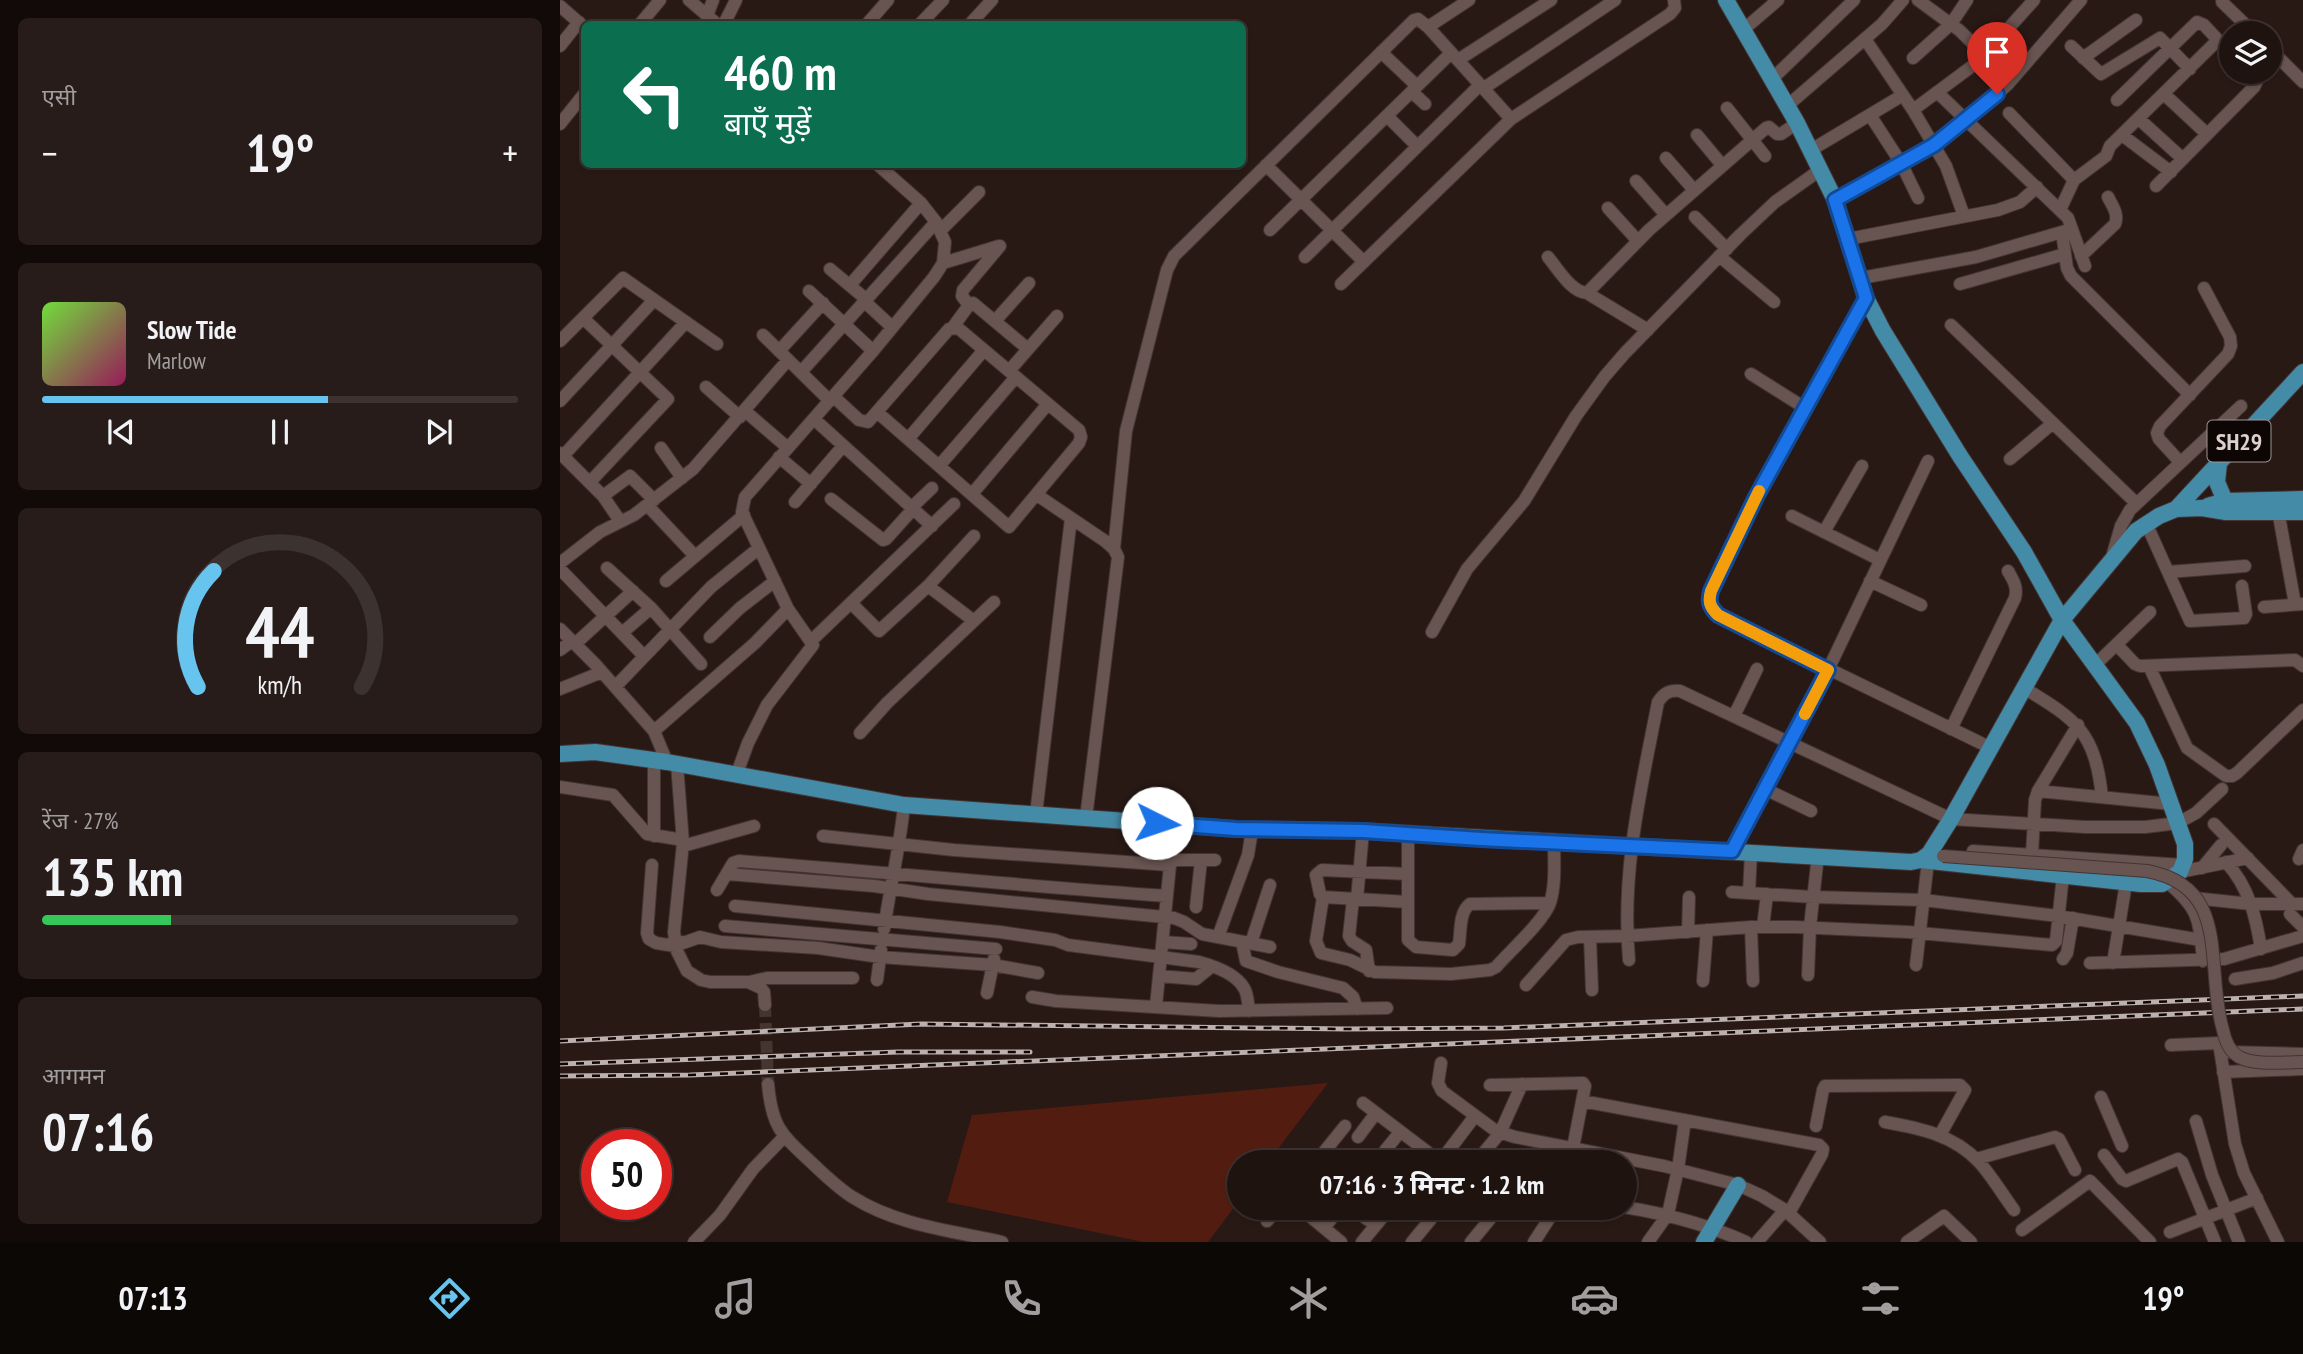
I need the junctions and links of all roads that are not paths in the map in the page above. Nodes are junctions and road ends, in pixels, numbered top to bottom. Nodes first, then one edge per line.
1 (660, 0) edge
2 (689, 0) edge
3 (713, 0) edge
4 (736, 0) edge
5 (888, 0) edge
6 (943, 0) edge
7 (992, 0) edge
8 (1469, 0) edge
9 (1551, 0) edge
10 (1615, 0) edge
11 (1674, 0) edge
12 (1726, 0) edge
13 (1778, 0) edge
14 (1854, 0) edge
15 (1903, 0) edge
16 (1918, 0) edge
17 (1967, 0) edge
18 (2034, 0) edge
19 (2081, 0) edge
20 (2222, 2) edge
21 (1535, 4) edge
22 (560, 6) edge
23 (712, 20) edge
24 (2136, 20) dead end
25 (642, 21) edge
26 (726, 21) edge
27 (870, 21) edge
28 (923, 21) edge
29 (973, 21) edge
30 (2242, 21) edge
31 (581, 23) edge
32 (1951, 24) junction
33 (581, 25) edge
34 (1428, 27) junction
35 (1743, 30) junction
36 (1865, 39) junction
37 (2218, 40) joint
38 (1996, 43) junction
39 (560, 46) edge
40 (2071, 46) dead end
41 (2171, 48) junction
42 (1381, 52) junction
43 (1985, 55) junction
44 (1455, 56) junction
45 (1913, 58) dead end
46 (2083, 58) junction
47 (2282, 61) edge
48 (2022, 68) junction
49 (2190, 69) junction
50 (1772, 79) junction
51 (2303, 82) edge
52 (2256, 84) edge
53 (1482, 87) junction
54 (1415, 89) junction
55 (1937, 92) junction
56 (2164, 94) junction
57 (1903, 95) junction
58 (581, 98) edge
59 (2117, 100) dead end
60 (1425, 104) dead end
61 (1787, 106) junction
62 (1727, 108) dead end
63 (1913, 110) junction
64 (2008, 113) dead end
65 (1870, 115) junction
66 (1387, 116) junction
67 (1511, 119) junction
68 (1965, 119) junction
69 (2139, 119) junction
70 (561, 121) edge
71 (1797, 123) junction
72 (2207, 134) junction
73 (1697, 135) dead end
74 (2122, 135) junction
75 (1753, 139) junction
76 (1934, 145) junction
77 (1417, 146) junction
78 (1811, 150) junction
79 (1765, 156) dead end
80 (1666, 158) dead end
81 (2183, 159) junction
82 (1901, 163) junction
83 (1266, 165) junction
84 (1723, 165) junction
85 (882, 168) edge
86 (1820, 170) junction
87 (2171, 172) junction
88 (2074, 180) junction
89 (1636, 181) dead end
90 (2156, 186) dead end
91 (2037, 187) junction
92 (1694, 190) junction
93 (979, 192) dead end
94 (2108, 197) dead end
95 (1918, 198) dead end
96 (1835, 200) junction
97 (1302, 201) junction
98 (921, 203) junction
99 (1608, 208) dead end
100 (2060, 210) junction
101 (1666, 215) junction
102 (1964, 216) junction
103 (1695, 217) dead end
104 (938, 227) junction
105 (1270, 230) dead end
106 (1331, 230) junction
107 (2067, 230) junction
108 (1848, 239) junction
109 (1638, 241) junction
110 (1723, 252) junction
111 (2065, 254) junction
112 (1305, 257) dead end
113 (1548, 257) dead end
114 (943, 263) junction
115 (1361, 265) junction
116 (831, 269) dead end
117 (1861, 278) junction
118 (1369, 279) dead end
119 (1029, 283) dead end
120 (1341, 284) dead end
121 (1960, 284) dead end
122 (850, 285) junction
123 (2204, 288) dead end
124 (809, 291) dead end
125 (1587, 293) junction
126 (1866, 298) junction
127 (654, 300) junction
128 (866, 301) junction
129 (1774, 302) dead end
130 (823, 303) junction
131 (968, 305) junction
132 (1057, 316) dead end
133 (583, 318) junction
134 (995, 321) junction
135 (686, 322) junction
136 (846, 324) junction
137 (1951, 325) dead end
138 (892, 327) junction
139 (953, 327) junction
140 (1648, 330) junction
141 (763, 335) dead end
142 (560, 341) edge
143 (613, 344) junction
144 (717, 344) dead end
145 (1028, 349) junction
146 (984, 350) junction
147 (873, 351) junction
148 (784, 356) junction
149 (641, 371) junction
150 (2303, 372) edge
151 (801, 373) junction
152 (1012, 374) junction
153 (1751, 374) dead end
154 (706, 387) dead end
155 (2190, 395) junction
156 (832, 399) junction
157 (560, 401) edge
158 (1047, 405) junction
159 (2241, 405) dead end
160 (1805, 408) junction
161 (877, 412) junction
162 (743, 414) junction
163 (814, 419) junction
164 (2053, 423) junction
165 (908, 439) junction
166 (844, 446) junction
167 (661, 448) dead end
168 (783, 453) junction
169 (562, 455) edge
170 (2010, 459) dead end
171 (1928, 461) dead end
172 (2180, 462) junction
173 (2219, 463) junction
174 (939, 466) junction
175 (1862, 466) dead end
176 (682, 478) junction
177 (590, 482) junction
178 (811, 484) junction
179 (932, 488) dead end
180 (972, 494) junction
181 (603, 496) junction
182 (1040, 496) junction
183 (831, 499) dead end
184 (2303, 499) edge
185 (2225, 501) junction
186 (795, 502) dead end
187 (650, 503) junction
188 (2136, 503) junction
189 (954, 504) dead end
190 (2277, 506) junction
191 (912, 508) junction
192 (2202, 508) junction
193 (2176, 509) junction
194 (2303, 512) edge
195 (744, 515) junction
196 (1068, 515) junction
197 (1792, 516) dead end
198 (621, 521) junction
199 (2146, 523) junction
200 (932, 526) junction
201 (1824, 532) junction
202 (974, 536) dead end
203 (759, 548) junction
204 (1114, 549) junction
205 (695, 556) junction
206 (2112, 557) junction
207 (1880, 560) junction
208 (560, 564) edge
209 (2245, 566) dead end
210 (607, 568) dead end
211 (560, 569) edge
212 (2008, 571) dead end
213 (2168, 572) junction
214 (666, 581) dead end
215 (775, 581) junction
216 (1870, 581) junction
217 (928, 586) junction
218 (2242, 586) dead end
219 (633, 591) junction
220 (994, 602) dead end
221 (851, 603) junction
222 (2299, 604) edge
223 (1921, 605) dead end
224 (2264, 607) dead end
225 (651, 608) junction
226 (788, 609) junction
227 (2150, 612) dead end
228 (606, 616) junction
229 (2062, 620) junction
230 (974, 621) junction
231 (670, 628) junction
232 (560, 629) edge
233 (1432, 632) dead end
234 (622, 633) junction
235 (710, 637) dead end
236 (811, 641) junction
237 (573, 643) junction
238 (2117, 645) junction
239 (560, 650) edge
240 (644, 656) junction
241 (701, 664) dead end
242 (2095, 665) junction
243 (2149, 666) junction
244 (2303, 666) edge
245 (1757, 668) dead end
246 (1828, 670) junction
247 (602, 672) junction
248 (615, 687) junction
249 (2024, 688) junction
250 (560, 689) edge
251 (2303, 710) edge
252 (1734, 716) junction
253 (2078, 725) junction
254 (1951, 729) junction
255 (654, 731) junction
256 (860, 733) dead end
257 (1790, 742) junction
258 (1991, 748) junction
259 (560, 754) edge
260 (666, 762) junction
261 (736, 776) junction
262 (560, 787) edge
263 (1765, 789) junction
264 (2222, 789) dead end
265 (2038, 791) junction
266 (2102, 797) junction
267 (2171, 804) junction
268 (904, 805) junction
269 (1811, 811) dead end
270 (1036, 814) junction
271 (1086, 818) junction
272 (1951, 819) junction
273 (2178, 823) junction
274 (2034, 824) junction
275 (2214, 824) dead end
276 (754, 826) dead end
277 (1252, 830) junction
278 (1363, 831) junction
279 (1408, 834) junction
280 (654, 836) junction
281 (823, 836) dead end
282 (1554, 842) junction
283 (683, 843) junction
284 (900, 845) junction
285 (1630, 845) junction
286 (2221, 845) dead end
287 (1732, 851) junction
288 (1973, 851) dead end
289 (1751, 852) junction
290 (1818, 855) junction
291 (2032, 855) junction
292 (1930, 858) junction
293 (2248, 858) junction
294 (1201, 860) junction
295 (1215, 860) dead end
296 (2226, 862) junction
297 (652, 865) dead end
298 (1170, 865) junction
299 (2202, 868) junction
300 (2182, 869) junction
301 (1359, 872) junction
302 (894, 873) junction
303 (727, 874) junction
304 (1408, 874) junction
305 (2063, 876) junction
306 (2166, 881) junction
307 (2126, 883) junction
308 (1270, 886) dead end
309 (890, 887) junction
310 (717, 890) dead end
311 (1732, 892) dead end
312 (1749, 893) junction
313 (1767, 894) junction
314 (1167, 896) junction
315 (1323, 897) junction
316 (1689, 897) dead end
317 (1813, 897) junction
318 (2184, 897) junction
319 (1355, 899) junction
320 (1923, 900) junction
321 (1408, 902) junction
322 (1550, 903) junction
323 (2251, 904) junction
324 (735, 906) dead end
325 (1196, 907) dead end
326 (2295, 907) edge
327 (2059, 916) junction
328 (1166, 917) junction
329 (2073, 918) junction
330 (885, 922) junction
331 (725, 926) dead end
332 (2119, 926) junction
333 (2303, 926) edge
334 (1757, 927) junction
335 (1810, 927) junction
336 (1707, 930) junction
337 (1000, 932) junction
338 (1688, 932) junction
339 (1919, 933) junction
340 (1627, 936) junction
341 (2303, 936) edge
342 (1218, 937) junction
343 (1590, 937) junction
344 (882, 940) junction
345 (2201, 940) junction
346 (1246, 942) junction
347 (1163, 943) junction
348 (1191, 944) dead end
349 (675, 946) junction
350 (1270, 947) dead end
351 (996, 949) junction
352 (2261, 949) junction
353 (880, 957) junction
354 (1161, 957) junction
355 (2063, 959) dead end
356 (1629, 960) dead end
357 (2203, 961) junction
358 (2090, 963) dead end
359 (2113, 963) junction
360 (2303, 964) edge
361 (993, 965) junction
362 (1212, 965) junction
363 (1916, 965) dead end
364 (1369, 971) junction
365 (1038, 973) dead end
366 (1808, 975) dead end
367 (1159, 976) junction
368 (852, 978) dead end
369 (2235, 979) dead end
370 (877, 980) dead end
371 (1703, 981) dead end
372 (1753, 981) dead end
373 (748, 982) junction
374 (1526, 985) dead end
375 (1592, 990) dead end
376 (987, 993) dead end
377 (1032, 997) dead end
378 (765, 1004) tunnel mouth
379 (1156, 1006) junction
380 (1387, 1008) dead end
381 (1357, 1009) junction
382 (1249, 1011) junction
383 (2171, 1045) dead end
384 (2220, 1052) junction
385 (2303, 1054) edge
386 (2303, 1062) edge
387 (1441, 1063) dead end
388 (2303, 1069) edge
389 (2223, 1072) junction
390 (768, 1084) tunnel mouth
391 (1522, 1084) junction
392 (1490, 1085) dead end
393 (2101, 1097) dead end
394 (1582, 1101) junction
395 (1363, 1103) dead end
396 (1376, 1114) junction
397 (1475, 1116) junction
398 (1685, 1120) junction
399 (2196, 1121) dead end
400 (1885, 1122) dead end
401 (1345, 1126) dead end
402 (1816, 1126) dead end
403 (1400, 1132) junction
404 (1500, 1133) junction
405 (1940, 1135) junction
406 (784, 1137) junction
407 (1358, 1137) dead end
408 (1551, 1144) junction
409 (2122, 1146) dead end
410 (1573, 1148) junction
411 (1325, 1150) edge
412 (1386, 1150) edge
413 (1419, 1150) edge
414 (1449, 1150) edge
415 (1486, 1150) edge
416 (1546, 1150) edge
417 (2104, 1155) dead end
418 (1976, 1159) junction
419 (1678, 1169) junction
420 (2075, 1170) dead end
421 (1738, 1185) junction
422 (2257, 1198) junction
423 (1637, 1209) edge
424 (2226, 1209) junction
425 (2014, 1210) dead end
426 (1787, 1211) junction
427 (1668, 1214) junction
428 (2204, 1219) junction
429 (1314, 1220) edge
430 (1330, 1220) edge
431 (1359, 1220) edge
432 (1382, 1220) edge
433 (1430, 1220) edge
434 (1489, 1220) edge
435 (1548, 1220) edge
436 (1324, 1228) junction
437 (1715, 1228) junction
438 (2022, 1230) dead end
439 (2170, 1232) dead end
440 (1371, 1236) edge
441 (1817, 1241) edge
442 (694, 1242) edge
443 (1002, 1242) edge
444 (1341, 1242) edge
445 (1412, 1242) edge
446 (1471, 1242) edge
447 (1534, 1242) edge
448 (1648, 1242) edge
449 (1704, 1242) edge
450 (1746, 1242) edge
451 (1758, 1242) edge
452 (1907, 1242) edge
453 (1971, 1242) edge
454 (2150, 1242) edge
455 (2215, 1242) edge
456 (2239, 1242) edge
457 (2278, 1242) edge

1 - 25 street
2 - 23 street
3 - 23 street
4 - 26 street
5 - 27 street
6 - 28 street
7 - 29 street
8 - 34 street
9 - 21 street
10 - 53 street
11 - 67 street
12 - 35 main road
13 - 35 street
14 - 50 street
15 - 36 street
16 - 32 street
17 - 32 street
18 - 38 street
19 - 48 street
20 - 30 street
21 - 44 street
22 - 31 street
24 - 46 street
32 - 43 street
32 - 45 street
33 - 39 street
34 - 42 street
34 - 44 street
35 - 50 main road
36 - 57 street
36 - 61 street
37 - 41 street
37 - 49 street
38 - 43 street
38 - 48 street
40 - 46 street
41 - 46 street
41 - 49 street
41 - 59 street
42 - 54 street
42 - 83 street
43 - 55 street
44 - 53 street
44 - 54 street
47 - 51 street
48 - 68 street
49 - 56 street
50 - 61 main road
52 - 72 street
53 - 67 street
53 - 77 street
54 - 60 street
54 - 66 street
55 - 63 street
55 - 68 street
56 - 69 street
56 - 72 street
57 - 63 street
57 - 65 street
58 - 70 street
61 - 71 main road
62 - 75 street
63 - 76 street
64 - 88 street
65 - 78 street
65 - 82 street
66 - 77 street
66 - 97 street
67 - 115 street
68 - 76 street
68 - 91 street
69 - 74 street
69 - 81 street
71 - 75 street
71 - 78 main road
72 - 81 street
73 - 84 street
74 - 87 street
74 - 88 street
75 - 79 street
75 - 84 street
76 - 82 street
76 - 102 street
77 - 106 street
78 - 86 main road
80 - 92 street
81 - 87 street
82 - 95 street
82 - 96 street
83 - 97 street
83 - 204 street
84 - 92 street
85 - 98 street
86 - 96 main road
86 - 110 street
87 - 90 street
88 - 100 street
89 - 101 street
91 - 100 street
91 - 102 street
92 - 101 street
93 - 104 street
94 - 107 street
96 - 108 main road
97 - 105 street
97 - 106 street
98 - 104 street
98 - 122 street
99 - 109 street
100 - 107 street
101 - 109 street
102 - 108 street
103 - 110 street
104 - 114 street
104 - 128 street
106 - 112 street
106 - 115 street
107 - 111 street
107 - 117 street
108 - 117 main road
109 - 125 street
110 - 129 street
110 - 140 street
111 - 121 street
111 - 155 street
113 - 125 street
114 - 131 street
114 - 138 street
115 - 118 street
115 - 120 street
116 - 122 street
117 - 126 main road
119 - 134 street
122 - 128 street
123 - 155 street
124 - 130 street
125 - 140 street
126 - 160 street
126 - 229 main road
127 - 133 street
127 - 135 street
127 - 143 street
128 - 136 street
128 - 138 street
130 - 136 street
130 - 148 street
131 - 134 street
131 - 139 street
132 - 145 street
133 - 142 street
133 - 143 street
134 - 145 street
135 - 144 street
135 - 149 street
136 - 147 street
136 - 151 street
137 - 164 street
138 - 147 street
139 - 146 street
139 - 161 street
140 - 233 street
141 - 148 street
143 - 149 street
143 - 157 street
145 - 152 street
146 - 152 street
146 - 165 street
147 - 156 street
148 - 151 street
148 - 162 street
149 - 169 street
149 - 177 street
150 - 173 main road, SH29
151 - 156 street
152 - 158 street
152 - 174 street
153 - 160 street
154 - 162 street
155 - 172 street
156 - 161 street
156 - 163 street
158 - 180 street
158 - 182 street
159 - 172 street
160 - 246 street
161 - 165 street
162 - 168 street
162 - 176 street
163 - 166 street
163 - 168 street
164 - 170 street
164 - 188 street
165 - 174 street
166 - 178 street
166 - 191 street
167 - 176 street
168 - 178 street
168 - 195 street
169 - 177 street
171 - 207 street
172 - 188 street
173 - 185 main road
173 - 193 main road, SH29
174 - 180 street
175 - 201 street
176 - 187 street
177 - 181 street
178 - 186 street
179 - 191 street
180 - 182 street
181 - 187 street
181 - 198 street
182 - 196 street
183 - 191 street
184 - 190 main road
185 - 190 main road
185 - 192 main road
187 - 198 street
187 - 205 street
188 - 206 street
189 - 200 street
190 - 192 main road
190 - 194 main road
190 - 222 street
191 - 200 street
192 - 193 main road
193 - 199 main road
195 - 203 street
195 - 205 street
196 - 204 street
196 - 270 street
197 - 201 street
198 - 208 street
199 - 206 main road
199 - 213 street
200 - 221 street
201 - 207 street
202 - 217 street
203 - 215 street
203 - 231 street
204 - 271 street
205 - 214 street
206 - 229 main road
207 - 216 street
209 - 213 street
210 - 219 street
211 - 228 street
212 - 254 street
213 - 218 street
215 - 226 street
215 - 235 street
216 - 223 street
216 - 246 street
217 - 221 street
217 - 230 street
219 - 225 street
219 - 228 street
220 - 230 street
221 - 236 street
222 - 224 street
225 - 231 street
225 - 234 street
226 - 236 street
226 - 255 street
227 - 238 street
228 - 234 street
228 - 237 street
229 - 242 main road
229 - 249 main road
230 - 256 street
231 - 240 street
231 - 241 street
232 - 237 street
234 - 240 street
236 - 261 street
237 - 239 street
237 - 247 street
238 - 242 street
238 - 243 street
240 - 248 street
242 - 267 main road
243 - 244 street
243 - 251 street
245 - 252 street
246 - 254 street
246 - 257 street
247 - 248 street
247 - 250 street
248 - 255 street
249 - 253 street
249 - 258 main road
252 - 257 street
252 - 285 street
253 - 265 street
253 - 266 street
254 - 258 street
255 - 260 street
257 - 263 street
257 - 272 street
258 - 272 main road
259 - 260 main road
260 - 261 main road
260 - 280 street
260 - 283 street
261 - 268 main road
262 - 280 street
263 - 269 street
263 - 287 street
264 - 273 street
265 - 266 street
265 - 274 street
266 - 267 street
267 - 273 main road
268 - 270 main road
268 - 284 street
270 - 271 main road
271 - 277 main road
272 - 274 street
272 - 292 main road
273 - 274 street
273 - 300 main road
274 - 291 street
275 - 293 street
276 - 283 street
277 - 278 main road
277 - 342 street
278 - 279 main road
278 - 301 street
279 - 282 main road
279 - 304 street
280 - 283 street
281 - 284 street
282 - 285 main road
282 - 322 street
283 - 349 street
284 - 298 street
284 - 302 street
285 - 287 main road
285 - 340 street
286 - 299 street
287 - 289 main road
288 - 291 street
289 - 290 main road
289 - 312 street
290 - 292 main road
290 - 317 street
291 - 300 street
292 - 305 main road
292 - 320 street
292 - 386 street, bridge
293 - 296 street
293 - 326 street
294 - 295 street
294 - 298 street
294 - 325 street
296 - 299 street
296 - 323 street
297 - 349 street
298 - 314 street
299 - 300 street
300 - 306 main road
301 - 304 street
301 - 315 street
301 - 319 street
302 - 303 street
302 - 309 street
302 - 314 street
303 - 309 street
303 - 310 street
304 - 321 street
305 - 307 main road
305 - 327 street
306 - 307 main road
306 - 318 street
307 - 332 street
308 - 346 street
309 - 328 street
309 - 330 street
311 - 312 street
312 - 313 street
313 - 317 street
313 - 334 street
314 - 328 street
315 - 319 street
315 - 364 street
316 - 338 street
317 - 320 street
317 - 335 street
318 - 323 street
318 - 345 street
319 - 321 street
319 - 364 street
320 - 327 street
320 - 339 street
321 - 322 street
322 - 364 street
323 - 326 street
323 - 352 street
324 - 330 street
326 - 333 street
327 - 329 street
327 - 339 street
328 - 342 street
328 - 347 street
329 - 332 street
329 - 355 street
330 - 337 street
330 - 344 street
331 - 344 street
332 - 345 street
332 - 359 street
334 - 335 street
334 - 336 street
334 - 372 street
335 - 339 street
335 - 366 street
336 - 338 street
336 - 371 street
337 - 351 street
337 - 354 street
338 - 340 street
339 - 363 street
340 - 343 street
340 - 356 street
341 - 352 street
342 - 346 street
343 - 374 street
343 - 375 street
344 - 351 street
344 - 353 street
345 - 357 street
346 - 350 street
346 - 381 street
347 - 348 street
347 - 354 street
349 - 353 street
349 - 373 street
351 - 361 street
352 - 357 street
353 - 361 street
353 - 370 street
354 - 362 street
354 - 367 street
357 - 359 street
358 - 359 street
360 - 369 street
361 - 365 street
361 - 376 street
362 - 367 street
362 - 382 street
367 - 379 street
368 - 373 street
373 - 378 street
377 - 379 street
379 - 382 street
380 - 381 street
381 - 382 street
383 - 384 street
384 - 385 street
384 - 389 street
387 - 397 street
388 - 389 street
389 - 422 street
390 - 406 street
391 - 392 street
391 - 394 street
391 - 404 street
393 - 409 street
394 - 398 street
394 - 410 street
395 - 396 street
396 - 403 street
396 - 407 street
397 - 404 street
397 - 414 street
398 - 419 street
398 - 426 street
399 - 424 street
400 - 405 street
401 - 411 street
402 - 405 street
403 - 412 street
403 - 413 street
404 - 408 street
404 - 415 street
405 - 418 street
406 - 442 street
406 - 443 street
408 - 410 street
408 - 416 street
410 - 419 street
417 - 428 street
418 - 420 street
418 - 425 street
419 - 421 street
419 - 427 street
421 - 426 street
421 - 437 main road
422 - 424 street
422 - 457 street
423 - 427 street
424 - 428 street
424 - 456 street
426 - 441 street
426 - 451 street
427 - 437 street
427 - 448 street
428 - 439 street
428 - 455 street
429 - 436 street
430 - 436 street
431 - 440 street
432 - 440 street
433 - 445 street
434 - 446 street
435 - 447 street
436 - 444 street
437 - 449 main road
437 - 450 street
438 - 454 street
452 - 453 street

